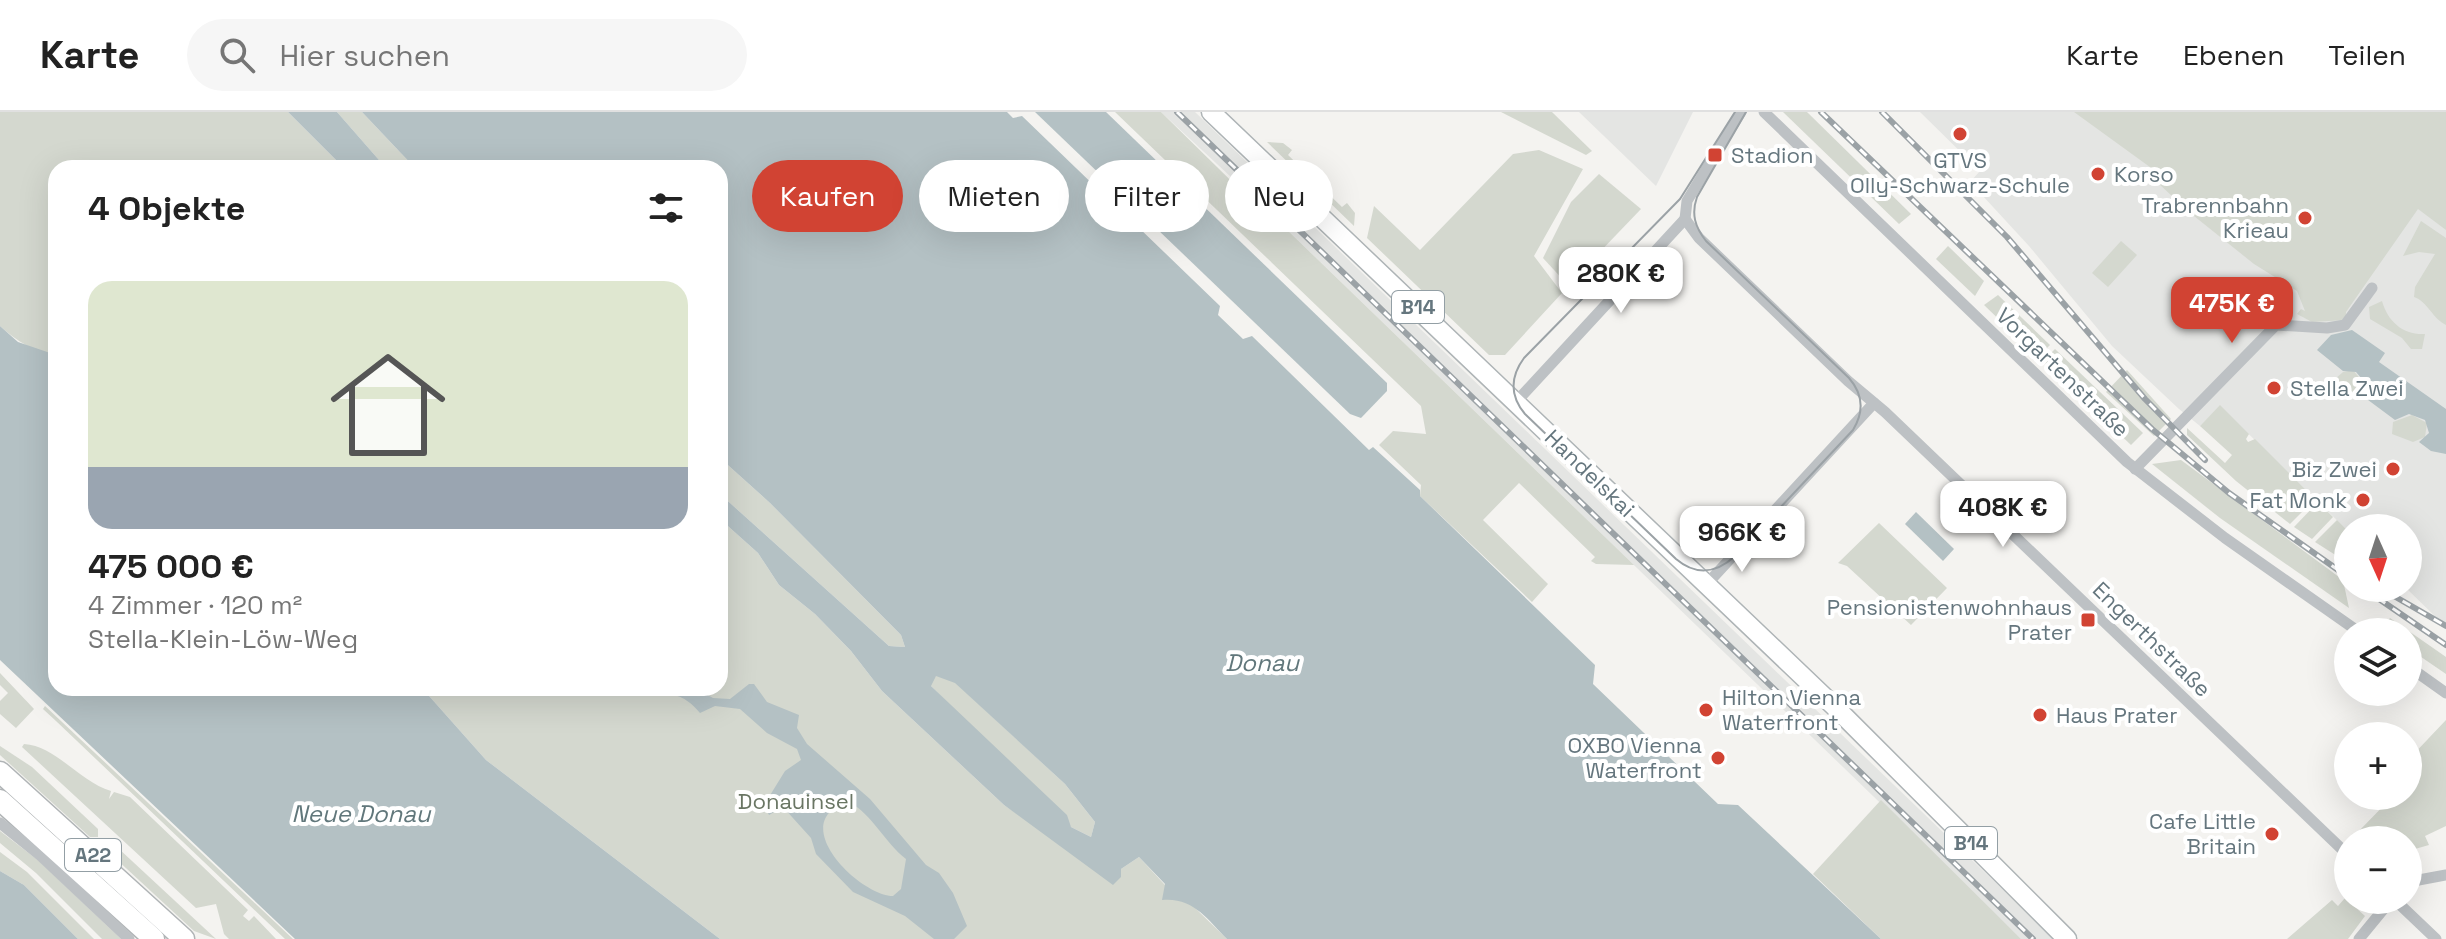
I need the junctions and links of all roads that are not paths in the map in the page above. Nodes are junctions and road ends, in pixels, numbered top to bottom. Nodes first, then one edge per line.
1 (1211, 112) edge
2 (1741, 112) edge
3 (1764, 112) edge
4 (1685, 219) junction
5 (2372, 288) dead end
6 (1516, 402) junction
7 (1874, 403) junction
8 (2135, 469) junction
9 (1706, 585) junction
10 (2339, 618) edge
11 (2422, 676) edge
12 (2446, 693) edge
13 (0, 772) edge
14 (0, 800) edge
15 (0, 823) edge
16 (2334, 842) edge
17 (2446, 875) edge
18 (2422, 879) edge
19 (2381, 914) edge
20 (2408, 914) edge
21 (129, 939) edge
22 (154, 939) edge
23 (184, 939) edge
24 (2067, 939) edge
25 (2359, 939) edge
26 (2436, 939) edge

1 - 6 main road, Handelskai / B14
2 - 4 street
3 - 8 street, Vorgartenstraße
4 - 6 street
4 - 7 street, Engerthstraße
5 - 8 street
6 - 9 main road, Handelskai / B14
7 - 9 street
7 - 16 street, Engerthstraße
8 - 10 street, Vorgartenstraße
9 - 24 main road, Handelskai / B14
11 - 12 street
13 - 23 highway, A22
14 - 22 highway, A22
15 - 21 street
17 - 18 street
19 - 25 street
20 - 26 street

